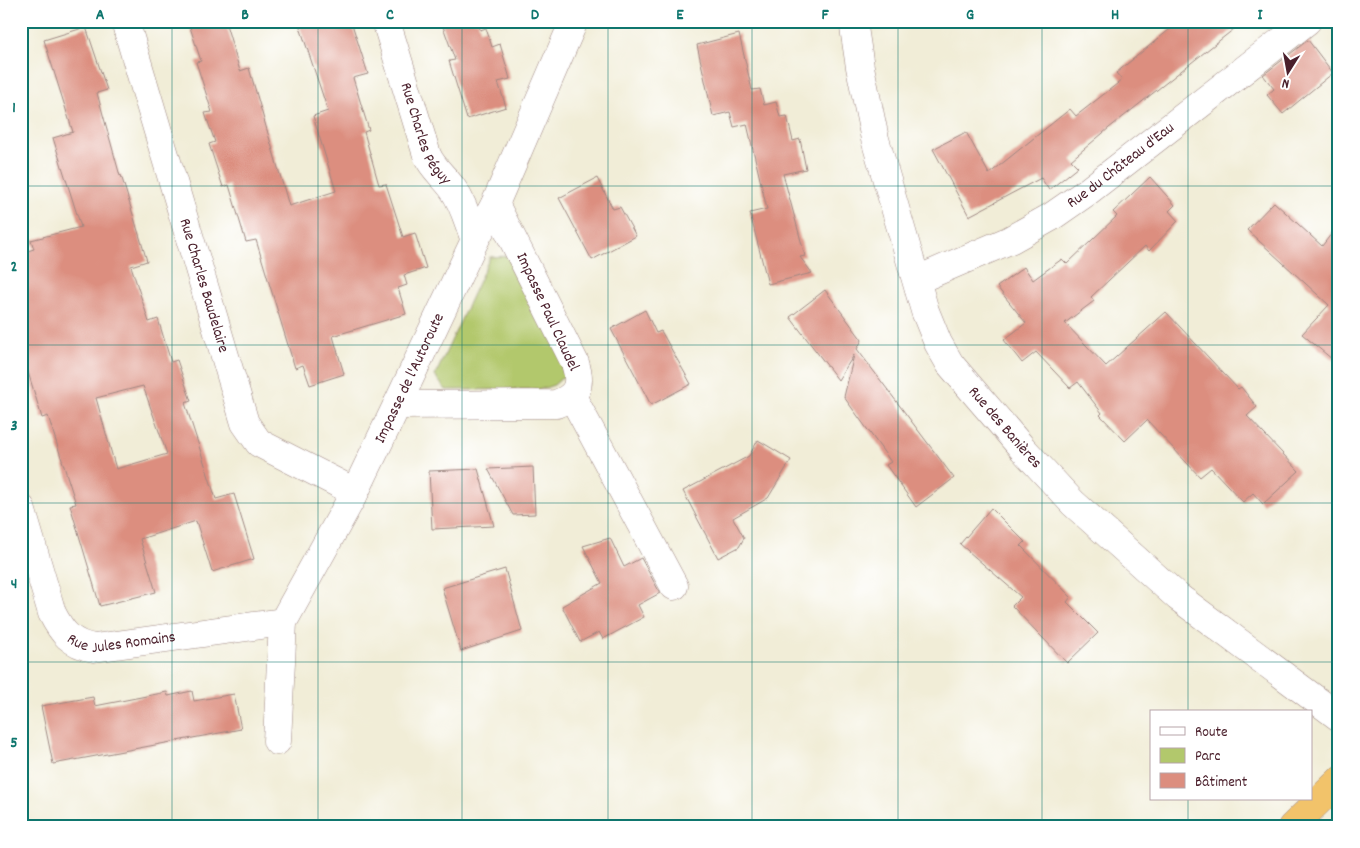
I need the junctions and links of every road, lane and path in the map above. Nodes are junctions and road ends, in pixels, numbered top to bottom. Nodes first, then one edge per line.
1 (125, 21) edge
2 (386, 21) edge
3 (574, 21) edge
4 (853, 21) edge
5 (1307, 21) edge
6 (494, 204) junction
7 (475, 240) junction
8 (917, 280) junction
9 (572, 396) junction
10 (397, 406) junction
11 (355, 492) junction
12 (21, 508) edge
13 (674, 586) dead end
14 (283, 622) junction
15 (1339, 717) edge
16 (276, 741) dead end
17 (1339, 782) edge
18 (1292, 827) edge

1 - 11 street, Rue Charles Baudelaire
2 - 7 street, Rue Charles Péguy
3 - 6 street, Impasse de l'Autoroute
4 - 8 street, Rue des Banières
5 - 8 street, Rue du Château d'Eau
6 - 7 street, Impasse de l'Autoroute
6 - 9 street, Impasse Paul Claudel
7 - 10 street, Impasse de l'Autoroute
8 - 15 street, Rue des Banières
9 - 10 street, Impasse Paul Claudel
9 - 13 street
10 - 11 street, Impasse de l'Autoroute
11 - 14 street, Impasse de l'Autoroute
12 - 14 street, Rue Jules Romains
14 - 16 street, Impasse de l'Autoroute
17 - 18 highway

